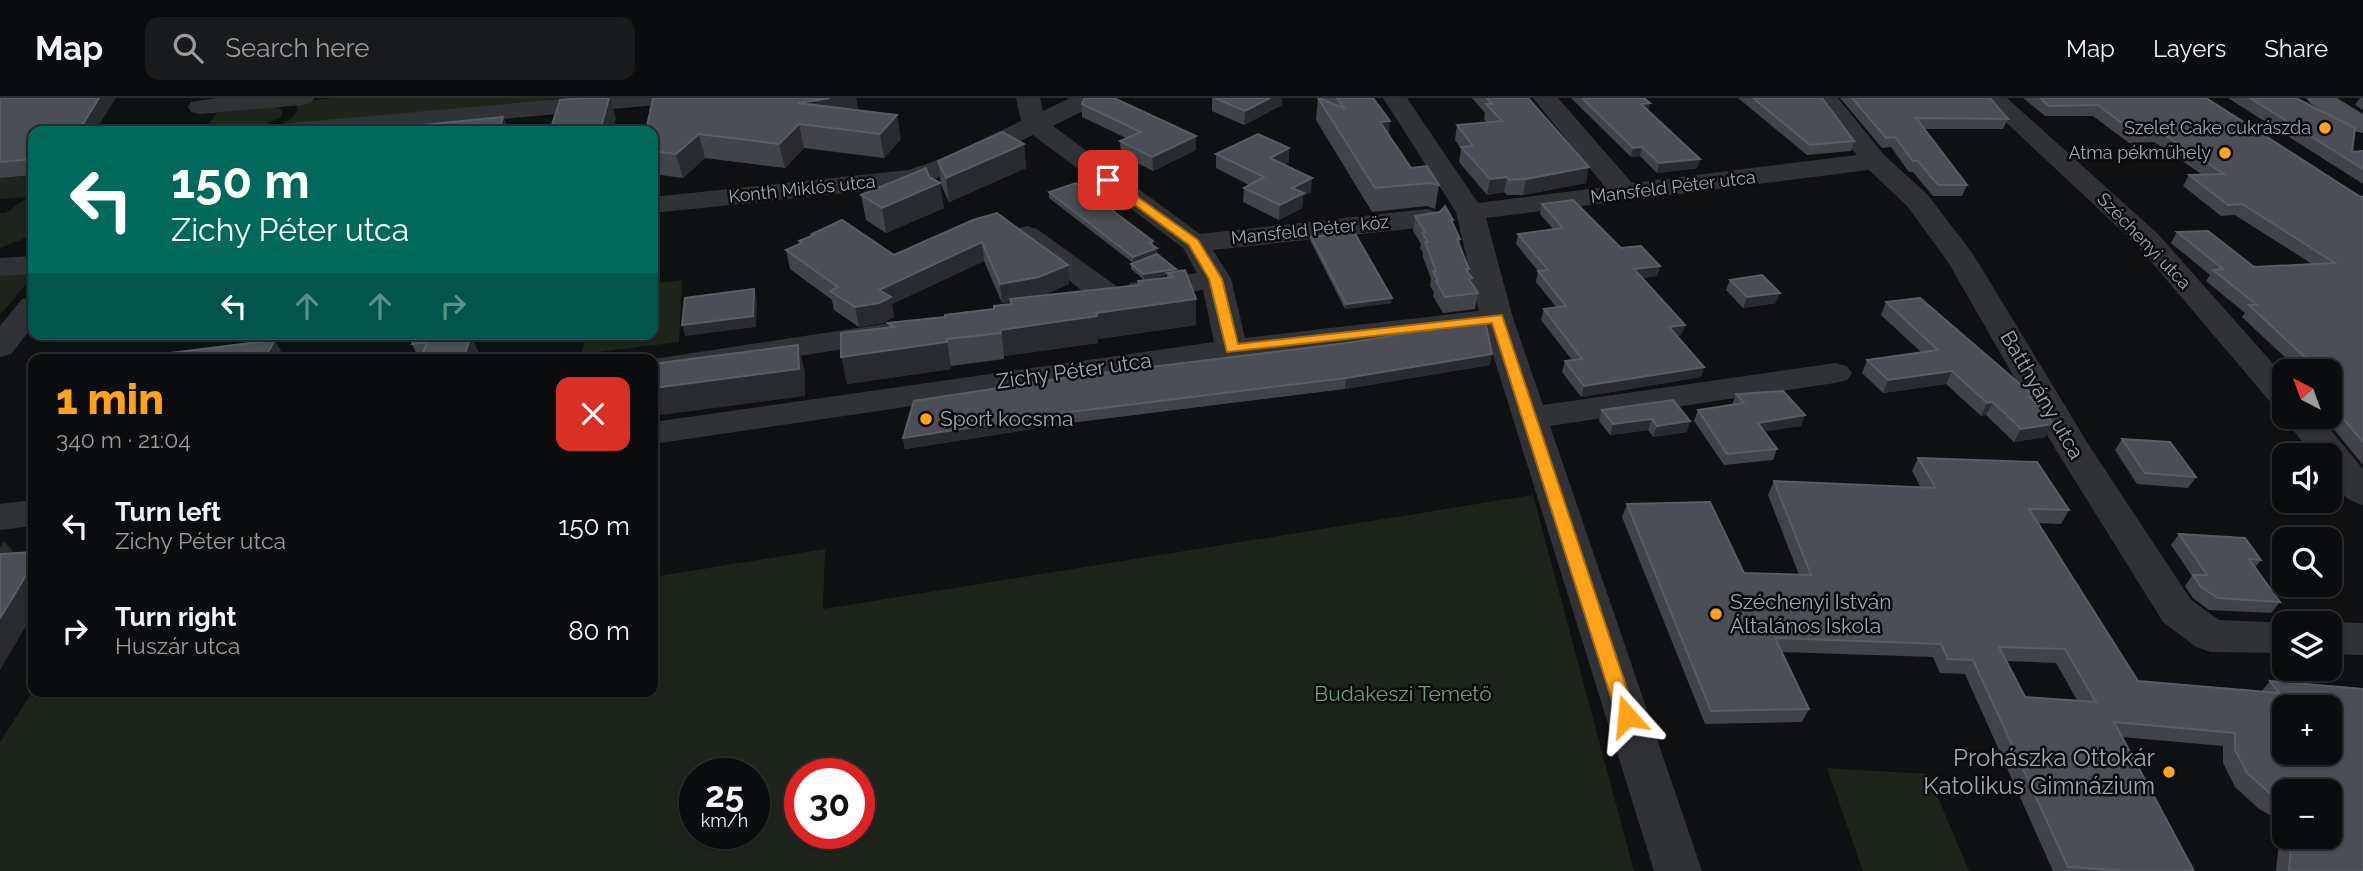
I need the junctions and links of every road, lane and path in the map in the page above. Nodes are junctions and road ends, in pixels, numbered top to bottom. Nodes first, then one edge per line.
1 (302, 98) edge
2 (657, 98) edge
3 (1090, 98) edge
4 (1395, 98) edge
5 (1545, 98) edge
6 (1825, 98) edge
7 (1992, 98) edge
8 (2319, 98) edge
9 (198, 109) edge
10 (1031, 111) edge
11 (2363, 125) edge
12 (346, 126) edge
13 (1875, 161) junction
14 (1625, 193) junction
15 (658, 204) edge
16 (1470, 212) junction
17 (1427, 218) edge
18 (1008, 222) edge
19 (1194, 243) junction
20 (28, 265) edge
21 (0, 267) edge
22 (1216, 279) junction
23 (1108, 295) junction
24 (1067, 302) edge
25 (28, 312) edge
26 (1497, 318) junction
27 (919, 328) edge
28 (3, 340) edge
29 (1232, 349) junction
30 (658, 368) edge
31 (1835, 373) dead end
32 (2272, 383) edge
33 (1529, 418) junction
34 (2311, 429) edge
35 (658, 432) edge
36 (2363, 493) edge
37 (28, 514) edge
38 (0, 517) edge
39 (2272, 637) edge
40 (2342, 638) edge
41 (2363, 639) edge
42 (1678, 871) edge

1 - 9 street
2 - 12 street
3 - 10 street, Konth Miklós utca
4 - 16 street
5 - 14 street
6 - 13 street, Batthyány utca
7 - 32 street, Széchenyi utca
8 - 11 main road
10 - 15 street, Konth Miklós utca
10 - 19 street
13 - 14 street, Mansfeld Péter utca
13 - 39 street, Batthyány utca
14 - 16 street, Mansfeld Péter utca
16 - 26 street
17 - 19 street, Mansfeld Péter köz
18 - 23 street
19 - 22 street
20 - 21 street
22 - 23 street
22 - 29 street
23 - 24 street
25 - 28 street
26 - 29 street, Zichy Péter utca
26 - 33 street
27 - 30 street
29 - 35 street, Zichy Péter utca
31 - 33 street
33 - 42 street
34 - 36 street
37 - 38 street
40 - 41 street

